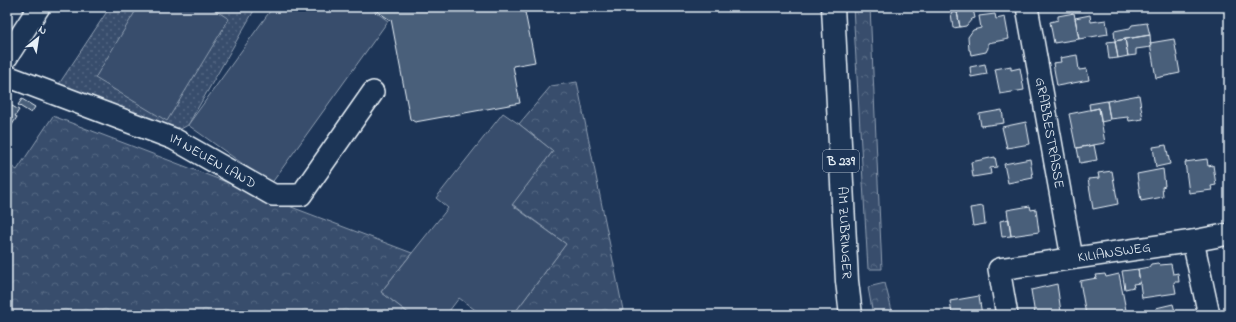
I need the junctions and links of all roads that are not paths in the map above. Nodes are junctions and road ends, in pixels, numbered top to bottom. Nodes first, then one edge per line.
1 (39, 7) edge
2 (833, 7) edge
3 (1026, 7) edge
4 (7, 57) edge
5 (7, 76) edge
6 (373, 92) dead end
7 (1229, 234) edge
8 (1193, 241) junction
9 (1072, 258) junction
10 (851, 315) edge
11 (1007, 315) edge
12 (1208, 315) edge

1 - 4 street
2 - 10 main road, AM ZUBRINGER / B 239
3 - 9 street, GRABBESTRASSE
5 - 6 street, IM NEUEN LAND
7 - 8 street, KILIANSWEG
8 - 9 street, KILIANSWEG
8 - 12 street
9 - 11 street, KILIANSWEG

